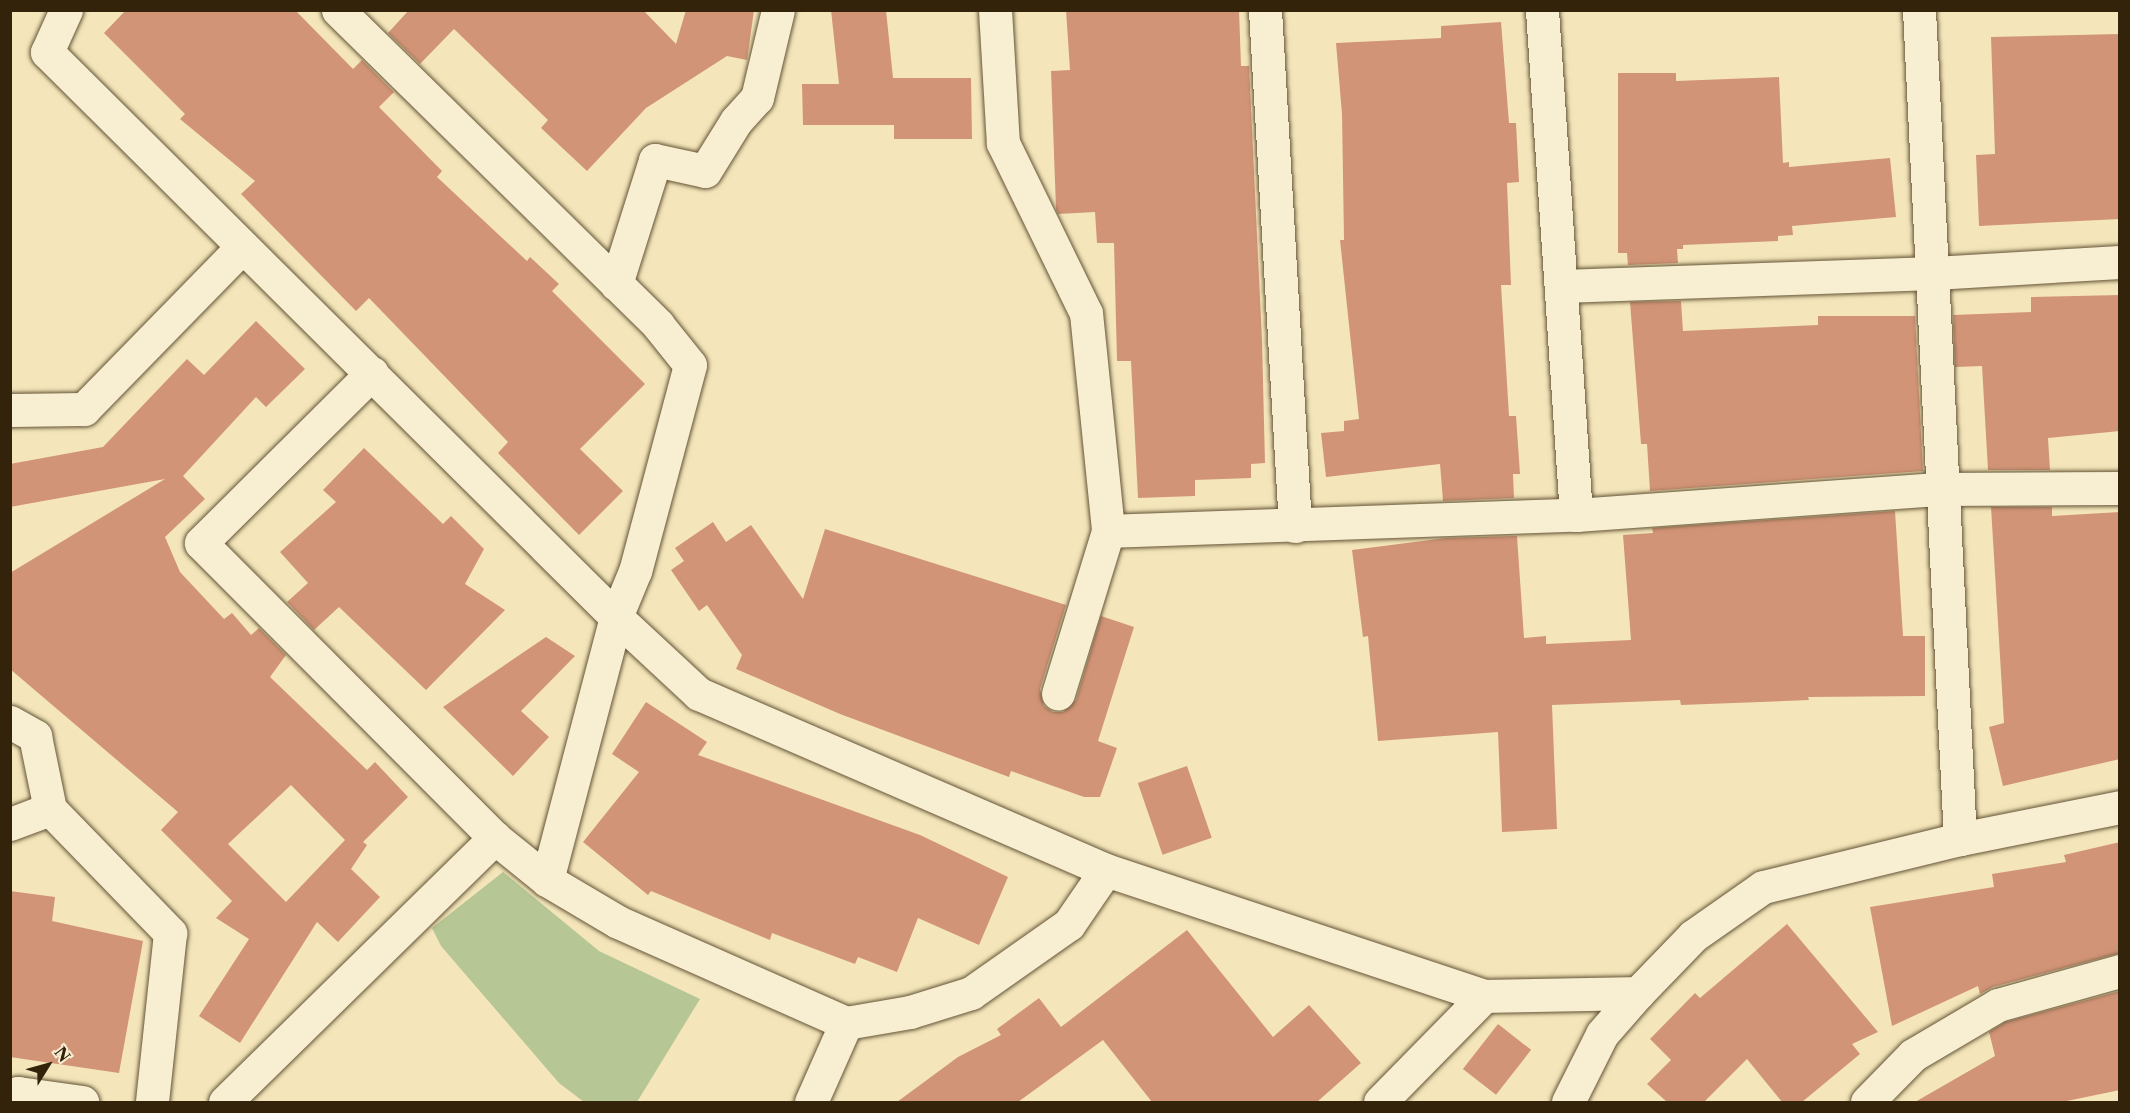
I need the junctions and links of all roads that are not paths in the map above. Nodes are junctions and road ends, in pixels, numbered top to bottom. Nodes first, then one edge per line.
1 (66, 10) edge
2 (338, 10) edge
3 (778, 10) edge
4 (995, 10) edge
5 (1265, 10) edge
6 (1542, 10) edge
7 (1919, 10) edge
8 (241, 248) junction
9 (2120, 262) edge
10 (1934, 273) junction
11 (616, 284) junction
12 (1562, 286) junction
13 (372, 373) junction
14 (10, 410) edge
15 (2120, 488) edge
16 (1941, 489) junction
17 (1575, 515) junction
18 (1295, 526) junction
19 (1108, 531) junction
20 (615, 617) junction
21 (1058, 694) dead end
22 (10, 722) edge
23 (2120, 807) edge
24 (50, 809) junction
25 (10, 824) edge
26 (495, 838) junction
27 (1960, 838) junction
28 (1106, 870) junction
29 (547, 880) junction
30 (2120, 971) edge
31 (1638, 993) junction
32 (1484, 996) junction
33 (846, 1023) junction
34 (10, 1097) edge
35 (82, 1102) edge
36 (152, 1102) edge
37 (225, 1102) edge
38 (811, 1102) edge
39 (1380, 1102) edge
40 (1568, 1102) edge
41 (1867, 1102) edge

1 - 8 street
2 - 11 street
3 - 11 street
4 - 19 street
5 - 18 street
6 - 12 street
7 - 10 street
8 - 13 street
8 - 14 street
9 - 10 street
10 - 12 street
10 - 16 street
11 - 20 street
12 - 17 street
13 - 20 street
13 - 26 street
15 - 16 street
16 - 17 street
16 - 27 street
17 - 18 street
18 - 19 street
19 - 21 street
20 - 28 street
20 - 29 street
22 - 24 street
23 - 27 street
24 - 25 street
24 - 36 street
26 - 29 street
26 - 37 street
27 - 31 street
28 - 32 street
28 - 33 street
29 - 33 street
30 - 41 street
31 - 32 street
31 - 40 street
32 - 39 street
33 - 38 street
34 - 35 street

